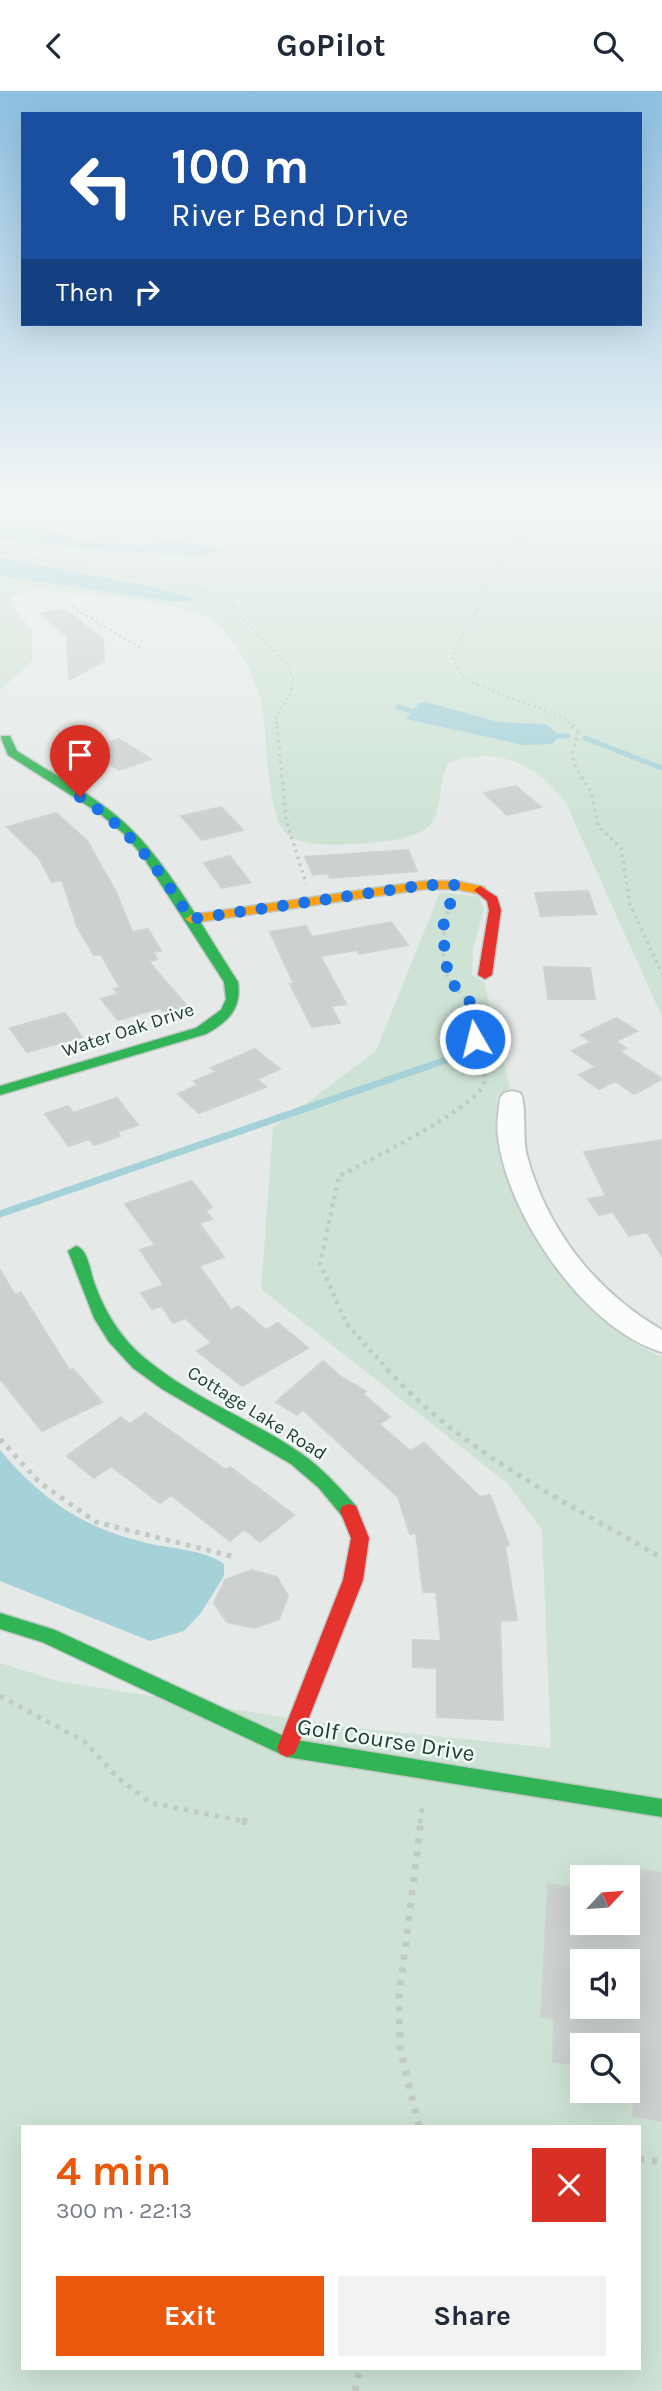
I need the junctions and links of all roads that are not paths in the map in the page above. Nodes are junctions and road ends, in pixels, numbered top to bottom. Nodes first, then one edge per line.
1 (6, 737) dead end
2 (191, 919) junction
3 (485, 975) dead end
4 (0, 1091) edge
5 (512, 1098) dead end
6 (76, 1251) dead end
7 (662, 1342) edge
8 (0, 1621) edge
9 (288, 1748) junction
10 (662, 1808) edge

1 - 2 street, Water Oak Drive
2 - 3 street
2 - 4 street, Water Oak Drive
5 - 7 street
6 - 9 street, Cottage Lake Road
8 - 9 street, Golf Course Drive
9 - 10 street, Golf Course Drive

